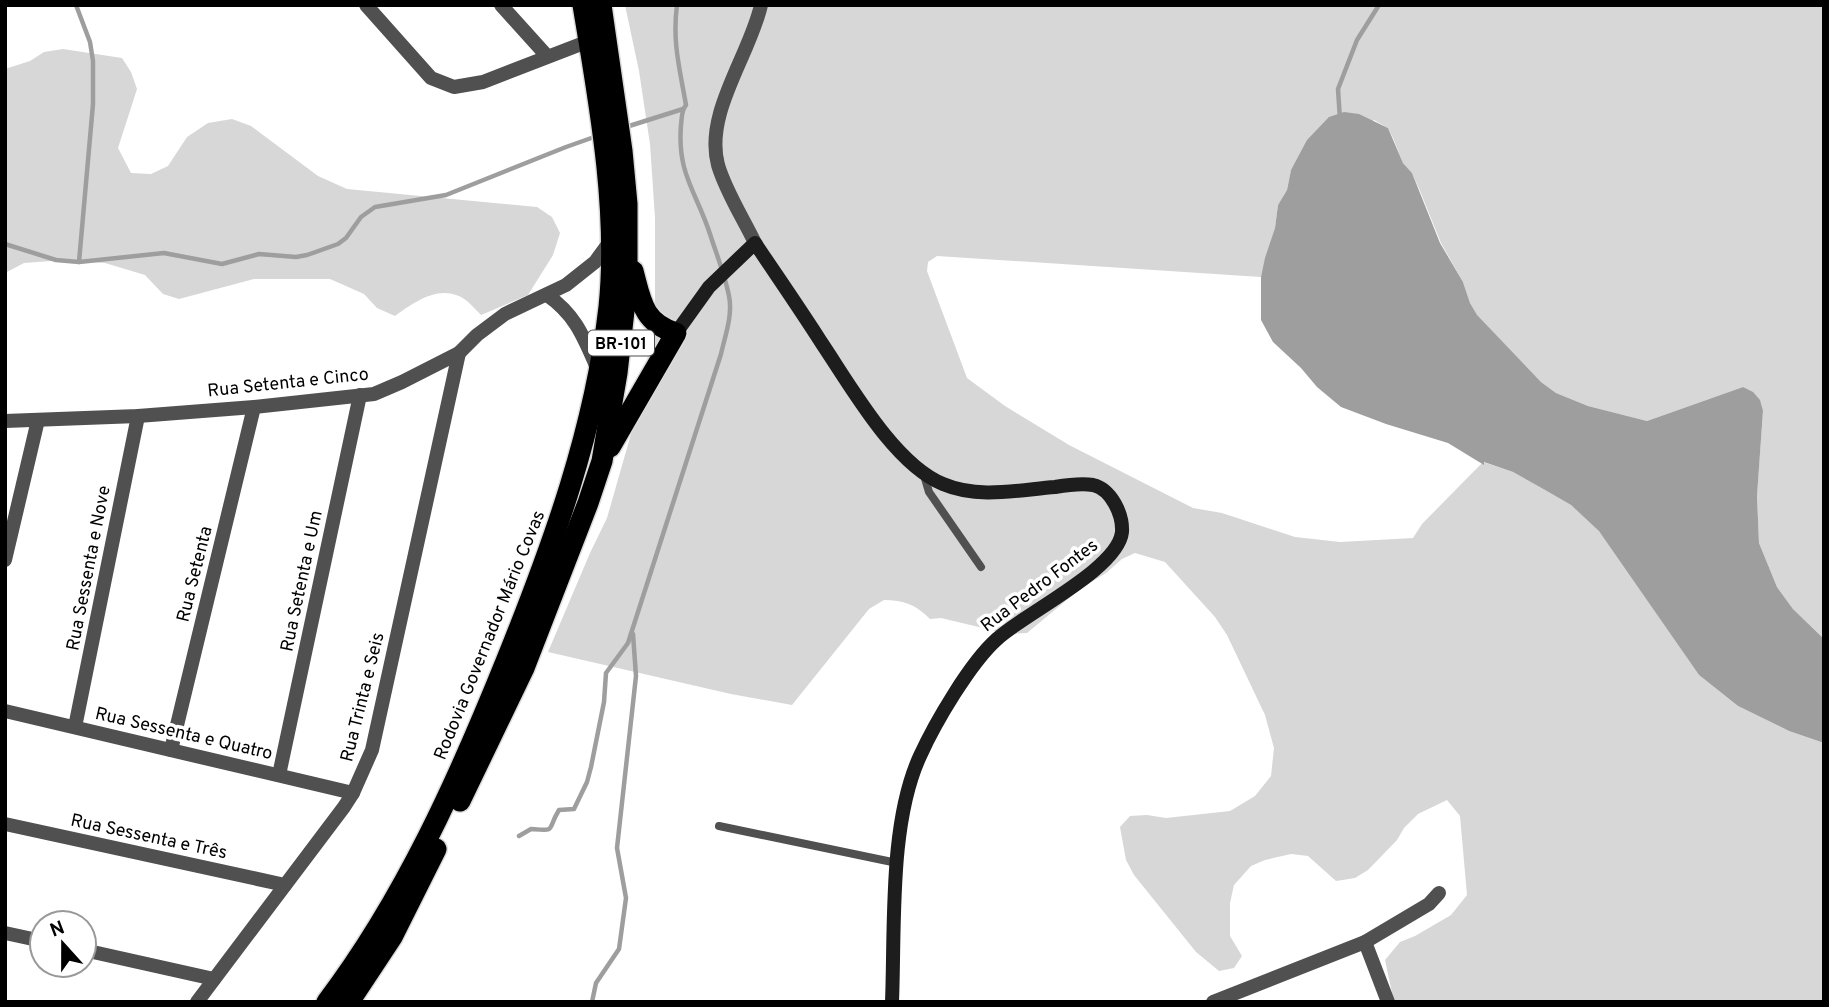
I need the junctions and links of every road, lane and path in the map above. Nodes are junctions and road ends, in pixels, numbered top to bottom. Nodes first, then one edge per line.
1 (366, 5) edge
2 (501, 5) edge
3 (583, 5) edge
4 (601, 5) edge
5 (761, 5) edge
6 (589, 41) junction
7 (547, 56) junction
8 (755, 243) junction
9 (620, 245) junction
10 (547, 295) junction
11 (676, 333) junction
12 (459, 353) junction
13 (599, 372) junction
14 (360, 396) junction
15 (254, 407) junction
16 (138, 416) junction
17 (38, 420) junction
18 (5, 421) edge
19 (602, 461) junction
20 (925, 475) junction
21 (5, 560) edge
22 (981, 567) dead end
23 (5, 711) edge
24 (75, 727) junction
25 (171, 750) junction
26 (279, 775) junction
27 (354, 793) junction
28 (5, 824) edge
29 (719, 826) dead end
30 (897, 863) junction
31 (285, 885) junction
32 (1439, 893) dead end
33 (5, 933) edge
34 (28, 938) edge
35 (1365, 942) junction
36 (98, 953) edge
37 (214, 979) junction
38 (197, 1002) edge
39 (327, 1002) edge
40 (349, 1002) edge
41 (892, 1002) edge
42 (1213, 1002) edge
43 (1388, 1002) edge

1 - 7 street
2 - 7 street
3 - 6 highway, Rodovia Governador Mário Covas / BR-101
4 - 9 highway, Rodovia Governador Mário Covas / BR-101
5 - 8 street, Rua Pedro Fontes
6 - 7 street
6 - 9 highway, Rodovia Governador Mário Covas / BR-101
8 - 11 street
8 - 20 street, Rua Pedro Fontes
9 - 10 street, Rua Setenta e Cinco
9 - 11 highway
9 - 13 highway, Rodovia Governador Mário Covas / BR-101
9 - 19 highway, Rodovia Governador Mário Covas / BR-101
10 - 12 street, Rua Setenta e Cinco
10 - 13 street
11 - 19 highway
12 - 14 street, Rua Setenta e Cinco
12 - 27 street, Rua Trinta e Seis
13 - 39 highway, Rodovia Governador Mário Covas / BR-101
14 - 15 street, Rua Setenta e Cinco
14 - 26 street, Rua Setenta e Um
15 - 16 street, Rua Setenta e Cinco
15 - 25 street, Rua Setenta
16 - 17 street, Rua Setenta e Cinco
16 - 24 street, Rua Sessenta e Nove
17 - 18 street, Rua Setenta e Cinco
17 - 21 street
19 - 40 highway, Rodovia Governador Mário Covas / BR-101
20 - 22 lane
20 - 30 street, Rua Pedro Fontes
23 - 24 street, Rua Sessenta e Quatro
24 - 25 street, Rua Sessenta e Quatro
25 - 26 street, Rua Sessenta e Quatro
26 - 27 street, Rua Sessenta e Quatro
27 - 31 street, Rua Trinta e Seis
28 - 31 street, Rua Sessenta e Três
29 - 30 lane
30 - 41 street, Rua Pedro Fontes
31 - 37 street, Rua Trinta e Seis
32 - 35 street
33 - 34 street
35 - 42 street
35 - 43 street
36 - 37 street
37 - 38 street, Rua Trinta e Seis

